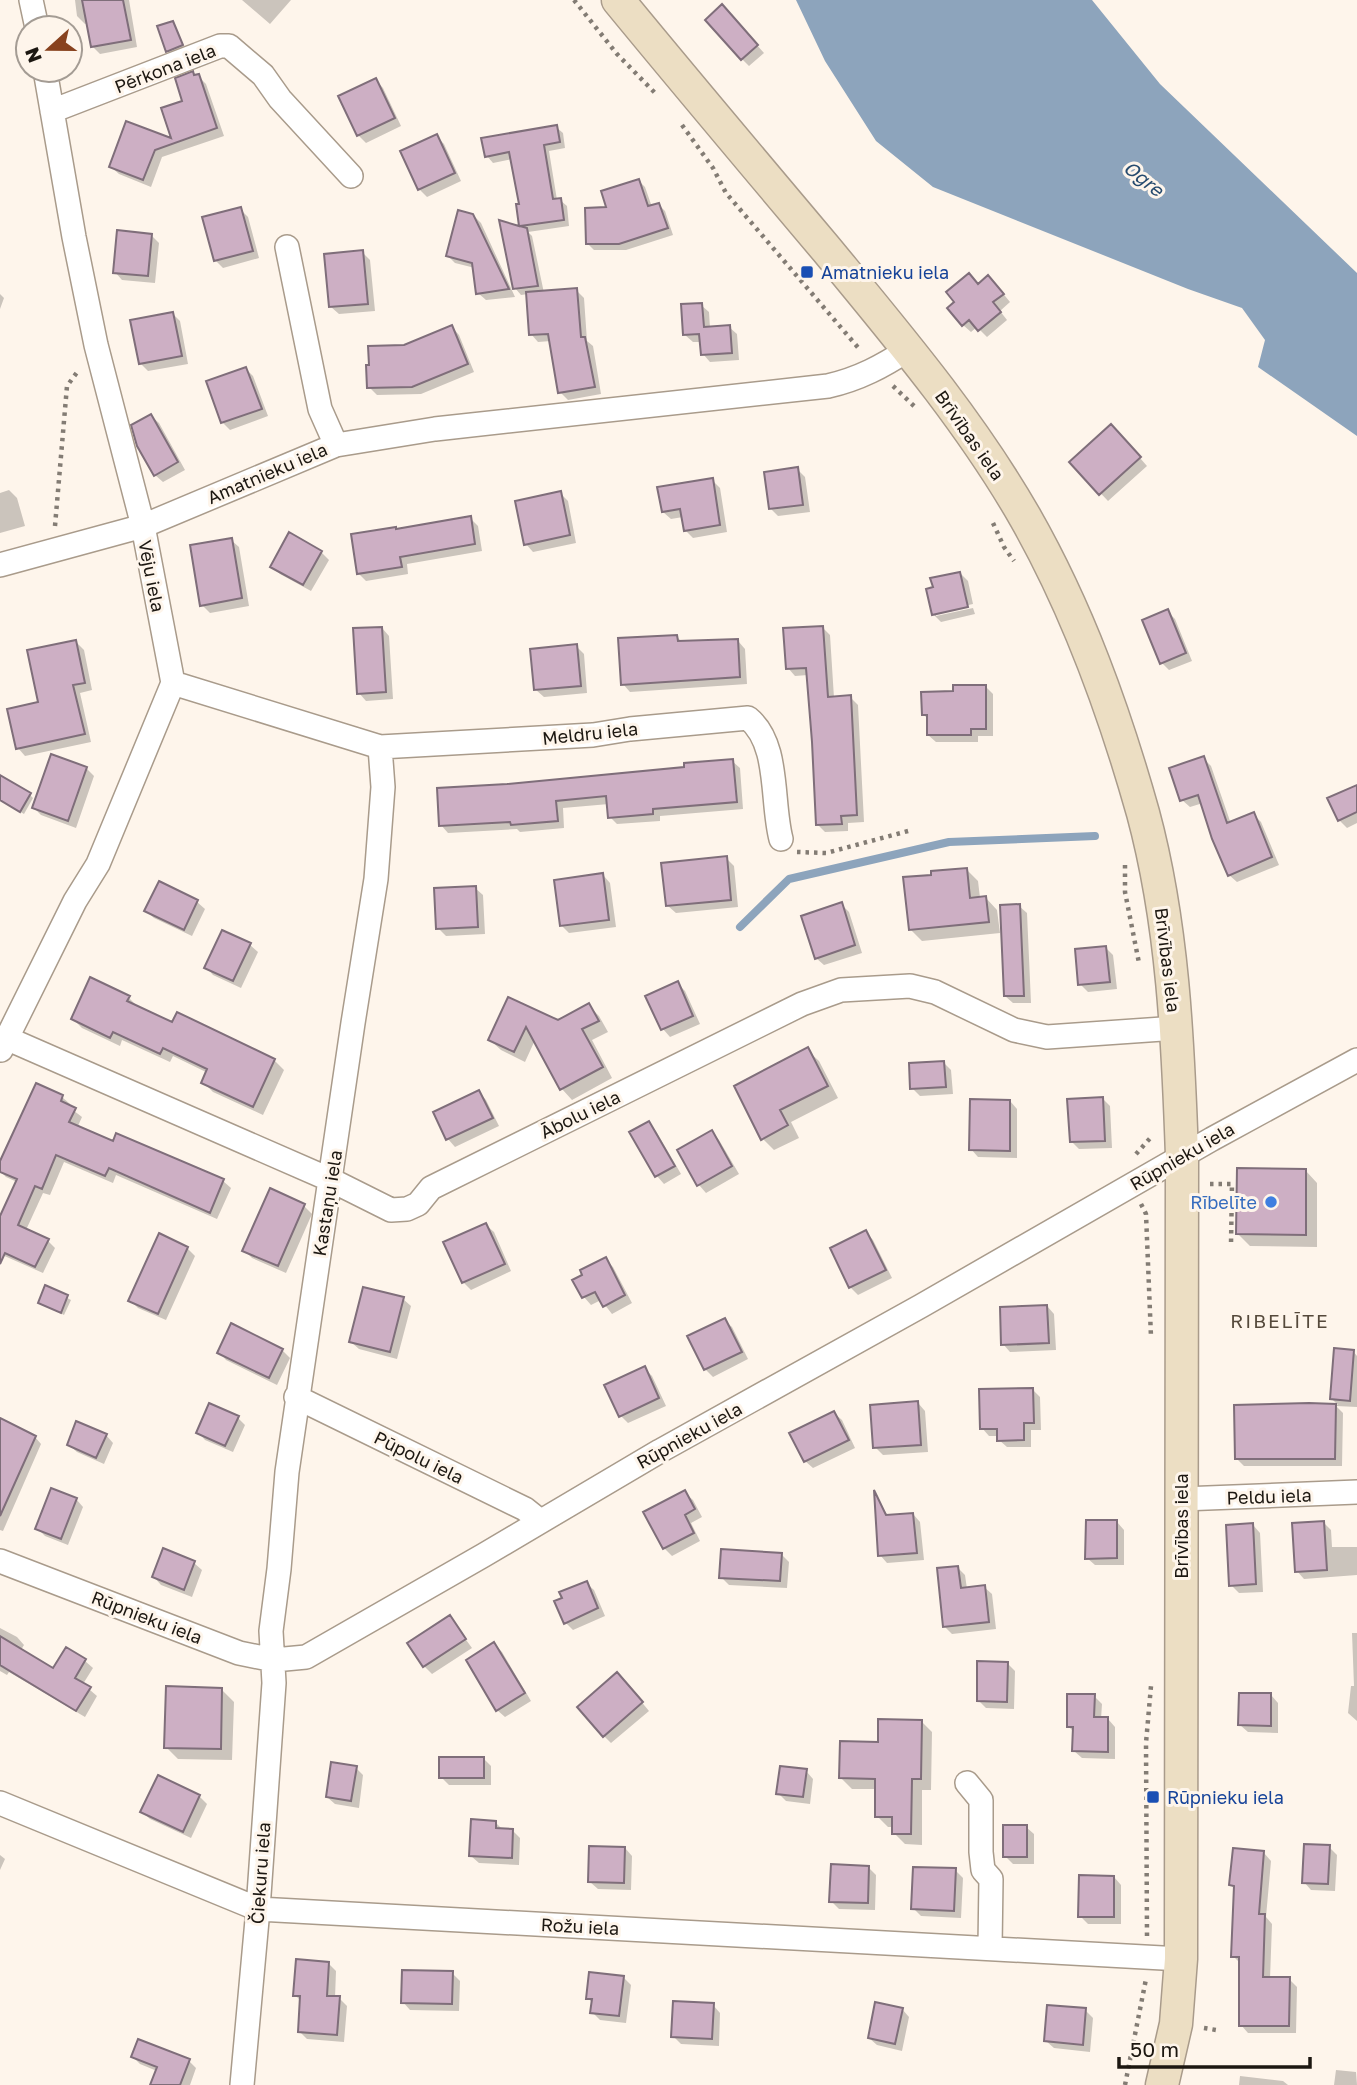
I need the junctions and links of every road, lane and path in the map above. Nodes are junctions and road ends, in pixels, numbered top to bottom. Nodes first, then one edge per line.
1 (574, 0) edge
2 (618, 0) edge
3 (47, 84) edge
4 (658, 96) dead end
5 (52, 111) junction
6 (676, 117) dead end
7 (351, 176) dead end
8 (288, 247) dead end
9 (96, 345) junction
10 (909, 349) junction
11 (877, 370) junction
12 (916, 408) dead end
13 (336, 445) junction
14 (988, 513) dead end
15 (142, 526) junction
16 (52, 553) junction
17 (0, 565) edge
18 (1018, 566) dead end
19 (173, 683) junction
20 (380, 747) junction
21 (912, 830) dead end
22 (780, 839) joint
23 (1125, 859) dead end
24 (1139, 964) dead end
25 (1177, 1028) junction
26 (3, 1045) edge
27 (1357, 1060) edge
28 (1157, 1123) dead end
29 (1182, 1156) junction
30 (331, 1180) junction
31 (1134, 1184) junction
32 (1198, 1184) dead end
33 (1231, 1244) dead end
34 (1152, 1349) dead end
35 (296, 1397) junction
36 (1357, 1492) edge
37 (1182, 1499) junction
38 (540, 1521) junction
39 (0, 1561) edge
40 (274, 1660) junction
41 (1151, 1681) dead end
42 (967, 1783) dead end
43 (0, 1803) edge
44 (258, 1909) junction
45 (990, 1947) junction
46 (1148, 1957) junction
47 (1181, 1959) junction
48 (242, 2085) edge
49 (1125, 2085) edge
50 (1162, 2085) edge

1 - 4 path
2 - 10 main road, Brīvības iela
3 - 5 street, Vēju iela
5 - 7 street, Pērkona iela
5 - 9 street, Vēju iela
6 - 11 path
8 - 13 street
9 - 15 street, Vēju iela
9 - 16 path
10 - 11 street, Amatnieku iela
10 - 25 main road, Brīvības iela
11 - 12 path
11 - 13 street, Amatnieku iela
13 - 15 street, Amatnieku iela
14 - 18 path
15 - 16 street, Amatnieku iela
15 - 19 street, Vēju iela
16 - 17 street, Amatnieku iela
19 - 20 street, Meldru iela
19 - 26 street
20 - 22 street, Meldru iela
20 - 30 street, Kastaņu iela
21 - 22 path
23 - 24 path
25 - 29 main road, Brīvības iela
25 - 30 street, Ābolu iela
26 - 30 street, Ābolu iela
27 - 29 street, Rūpnieku iela
28 - 31 path
29 - 31 street, Rūpnieku iela
29 - 37 main road, Brīvības iela
30 - 35 street, Kastaņu iela
31 - 34 path
31 - 38 street, Rūpnieku iela
32 - 33 path
35 - 38 street, Pūpolu iela
35 - 40 street, Kastaņu iela
36 - 37 street, Peldu iela
37 - 47 main road, Brīvības iela
38 - 40 street, Rūpnieku iela
39 - 40 street, Rūpnieku iela
40 - 44 street, Čiekuru iela
41 - 46 path
42 - 45 street
43 - 44 street, Rožu iela
44 - 45 street, Rožu iela
44 - 48 street, Čiekuru iela
45 - 46 street, Rožu iela
46 - 47 street, Rožu iela
46 - 49 path
47 - 50 main road, Brīvības iela

